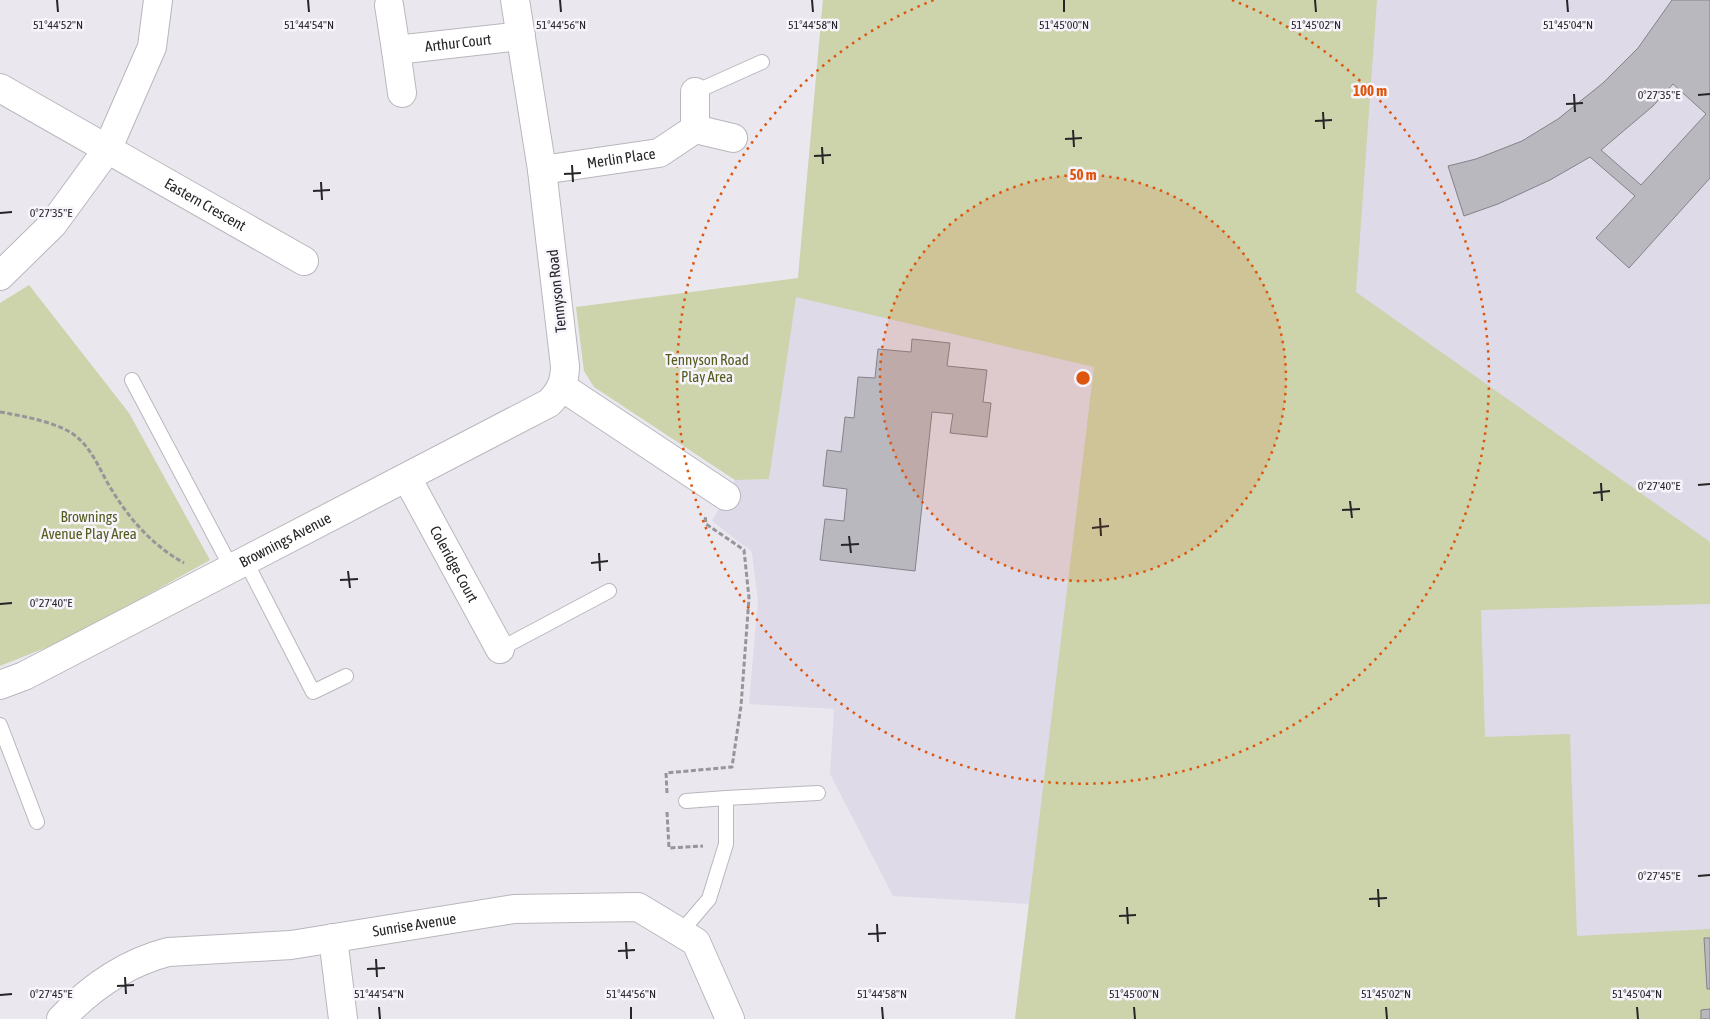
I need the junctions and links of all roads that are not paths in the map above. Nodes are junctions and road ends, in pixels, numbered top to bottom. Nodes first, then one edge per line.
1 (158, 0) edge
2 (515, 0) edge
3 (389, 2) edge
4 (521, 36) junction
5 (396, 50) junction
6 (762, 62) dead end
7 (0, 88) edge
8 (695, 92) joint
9 (402, 93) dead end
10 (695, 129) junction
11 (732, 138) dead end
12 (107, 150) junction
13 (542, 170) junction
14 (304, 262) dead end
15 (0, 276) edge
16 (132, 380) dead end
17 (562, 386) junction
18 (407, 478) junction
19 (726, 496) dead end
20 (229, 570) junction
21 (609, 590) dead end
22 (500, 648) joint
23 (346, 676) dead end
24 (0, 685) edge
25 (0, 725) edge
26 (818, 793) dead end
27 (726, 798) junction
28 (686, 801) dead end
29 (37, 822) dead end
30 (680, 933) junction
31 (333, 938) junction
32 (61, 1019) edge
33 (343, 1019) edge
34 (730, 1019) edge

1 - 12 street
2 - 4 street, Tennyson Road
3 - 5 street
4 - 5 street, Arthur Court
4 - 13 street, Tennyson Road
5 - 9 street
6 - 8 lane
7 - 12 street, Eastern Crescent
8 - 10 street
10 - 11 street
10 - 13 street, Merlin Place
12 - 14 street, Eastern Crescent
12 - 15 street
13 - 17 street, Tennyson Road
16 - 20 lane
17 - 18 street, Brownings Avenue
17 - 19 street
18 - 20 street, Brownings Avenue
18 - 22 street, Coleridge Court
20 - 23 lane
20 - 24 street, Brownings Avenue
21 - 22 lane
25 - 29 lane
26 - 27 lane
27 - 28 lane
27 - 30 lane
30 - 31 street, Sunrise Avenue
30 - 34 street, Sunrise Avenue
31 - 32 street, Sunrise Avenue
31 - 33 street

